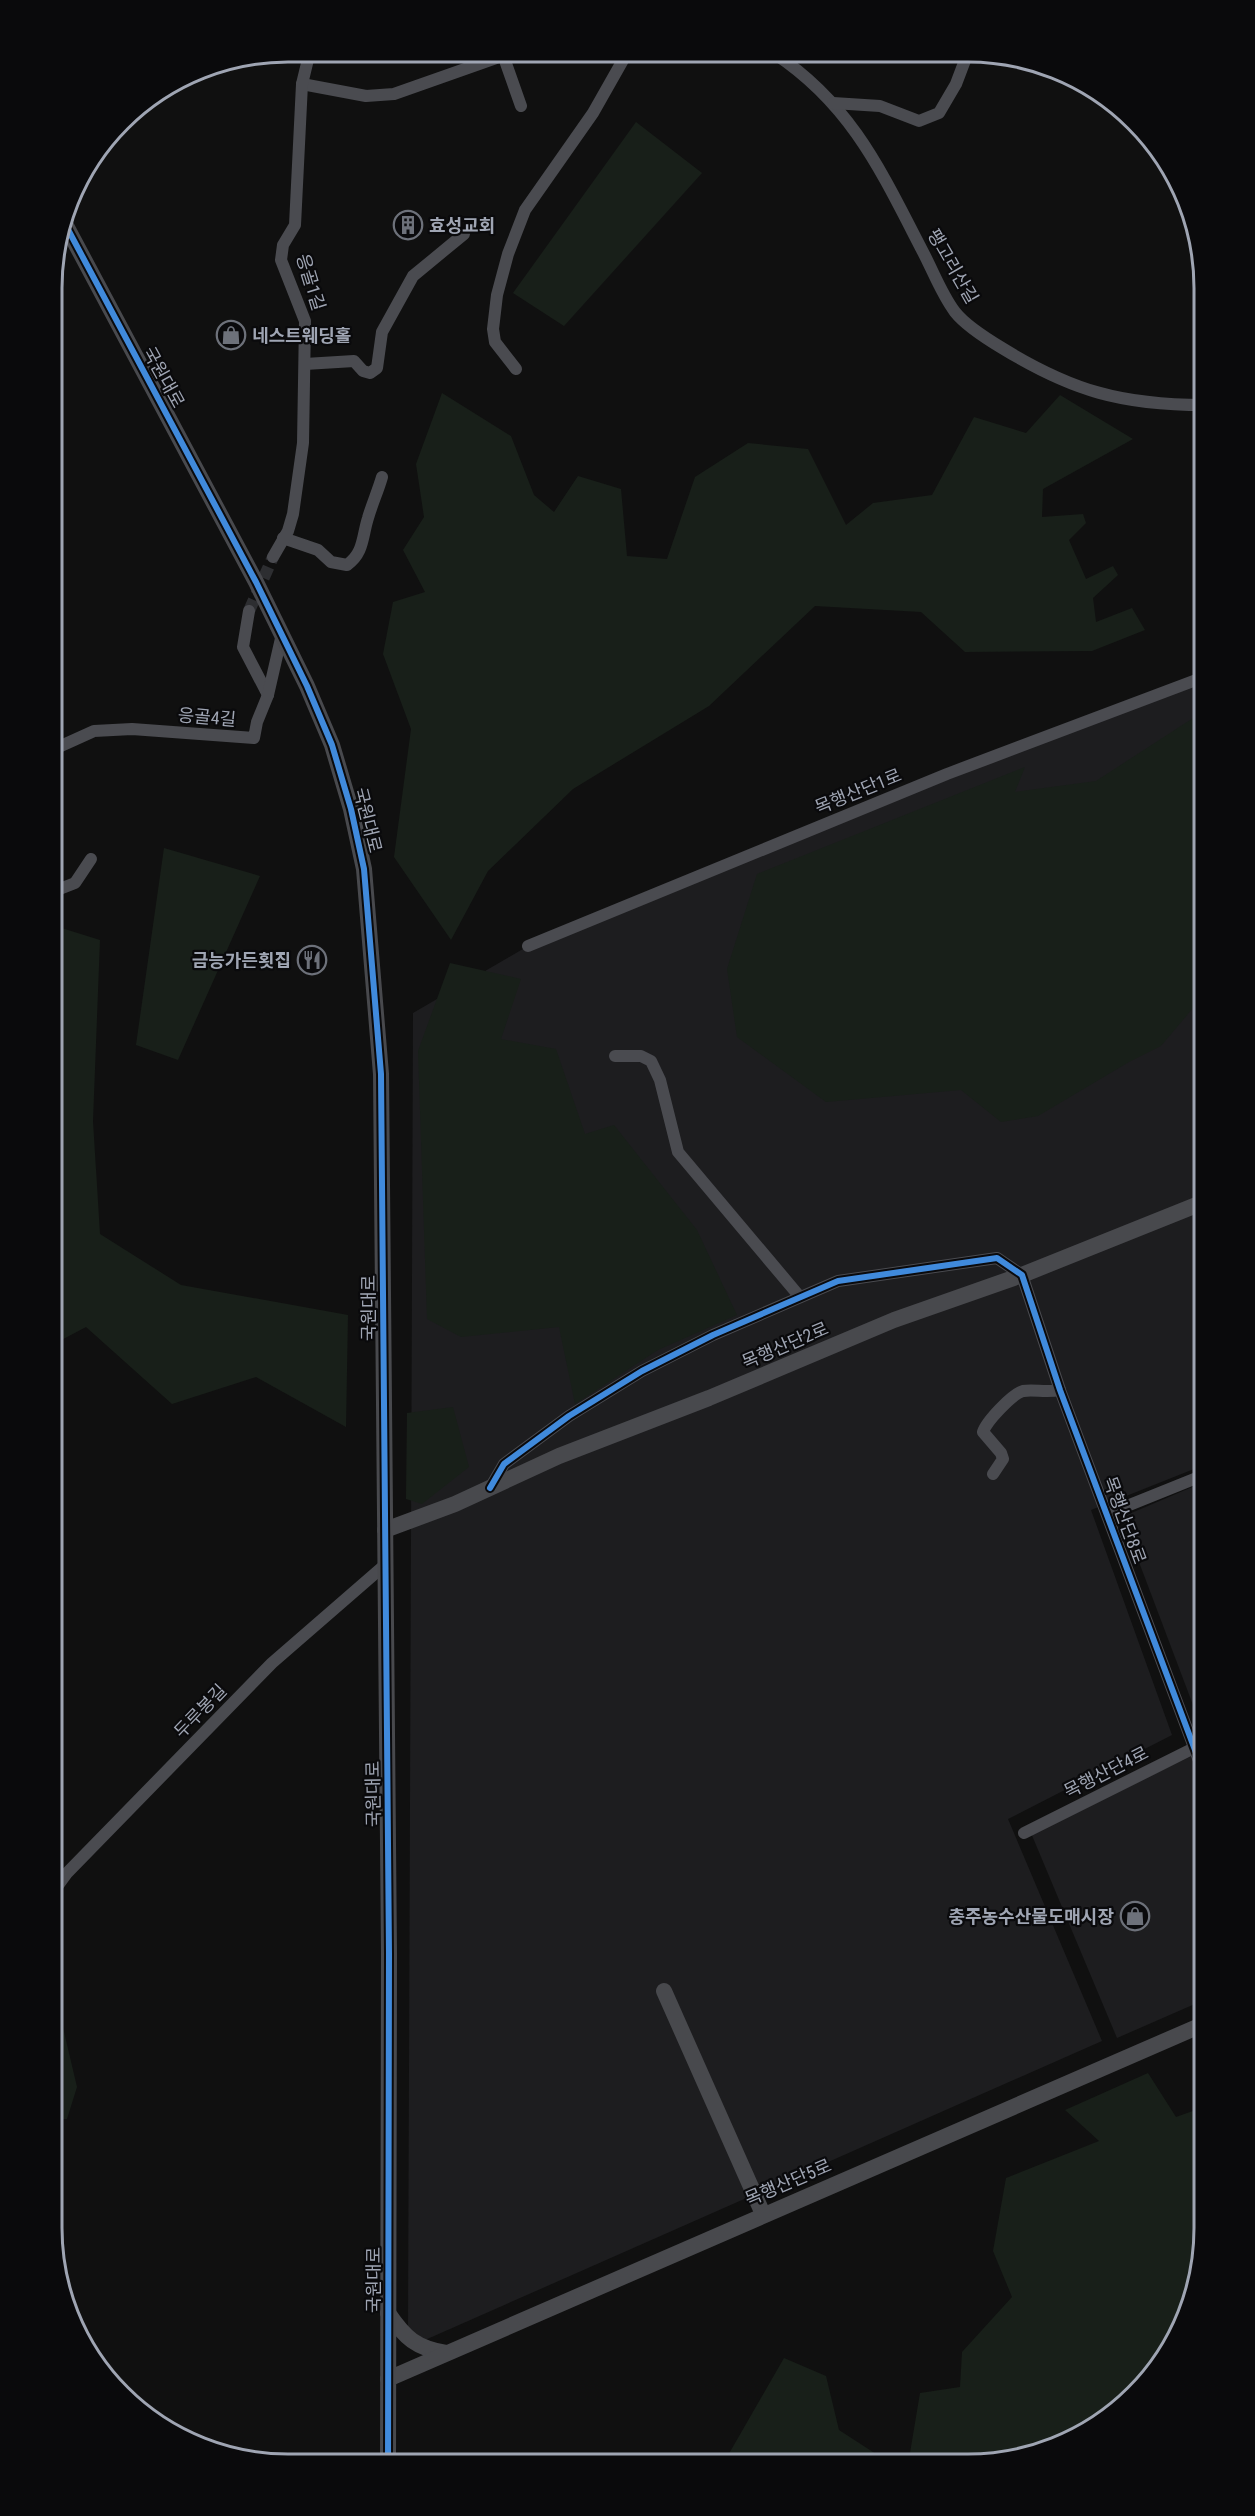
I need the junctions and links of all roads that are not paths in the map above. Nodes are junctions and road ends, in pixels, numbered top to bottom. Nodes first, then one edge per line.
1 (307, 62) edge
2 (484, 62) edge
3 (508, 62) edge
4 (622, 62) edge
5 (784, 62) edge
6 (964, 62) edge
7 (302, 84) junction
8 (833, 103) junction
9 (521, 106) dead end
10 (69, 231) edge
11 (464, 234) dead end
12 (306, 364) junction
13 (516, 369) dead end
14 (1194, 405) edge
15 (382, 477) dead end
16 (283, 538) junction
17 (273, 557) tunnel mouth
18 (249, 611) tunnel mouth
19 (282, 634) junction
20 (1194, 681) edge
21 (268, 695) junction
22 (62, 745) edge
23 (91, 859) dead end
24 (62, 888) edge
25 (528, 946) dead end
26 (615, 1056) dead end
27 (1194, 1206) edge
28 (1022, 1275) junction
29 (800, 1297) junction
30 (1060, 1390) junction
31 (993, 1474) dead end
32 (1194, 1479) edge
33 (489, 1488) junction
34 (1107, 1514) junction
35 (385, 1530) junction
36 (386, 1564) junction
37 (1194, 1735) edge
38 (1194, 1747) edge
39 (1024, 1833) dead end
40 (62, 1880) edge
41 (664, 1991) dead end
42 (1194, 2028) edge
43 (763, 2214) junction
44 (388, 2313) junction
45 (446, 2353) junction
46 (388, 2379) junction
47 (388, 2454) edge

1 - 7 street, 응골1길
2 - 7 street
3 - 9 street
4 - 13 street
5 - 8 street, 팽고리산길
6 - 8 street
7 - 12 street, 응골1길
8 - 14 street, 팽고리산길
10 - 19 street, 국원대로
11 - 12 street
12 - 16 street, 응골1길
15 - 16 street
16 - 17 street, 응골1길
18 - 21 street
19 - 21 street, 응골4길
19 - 35 street, 국원대로
20 - 25 street, 목행산단1로
21 - 22 street, 응골4길
23 - 24 street
26 - 29 street
27 - 28 street, 목행산단2로
28 - 29 street
28 - 30 street, 목행산단8로
28 - 33 street, 목행산단2로
29 - 33 street
30 - 31 street
30 - 34 street, 목행산단8로
32 - 34 street
33 - 35 street, 목행산단2로
34 - 37 street, 목행산단8로
35 - 36 street, 국원대로
36 - 40 street, 두루봉길
36 - 44 street, 국원대로
38 - 39 street, 목행산단4로
41 - 43 street
42 - 43 street, 목행산단5로
43 - 45 street, 목행산단5로
44 - 45 street
44 - 46 street, 국원대로
45 - 46 street, 목행산단5로
46 - 47 street, 국원대로

